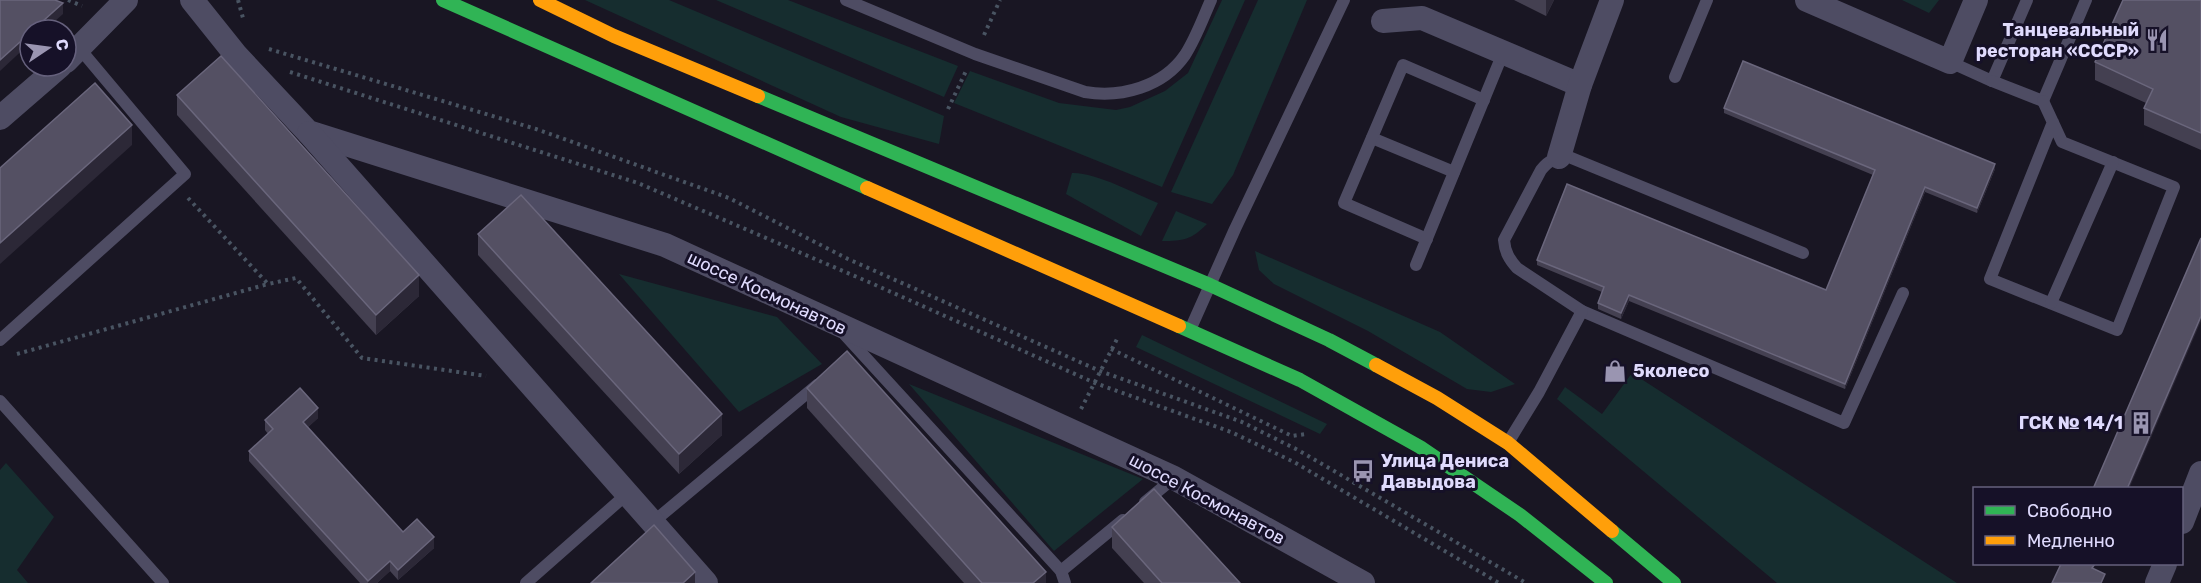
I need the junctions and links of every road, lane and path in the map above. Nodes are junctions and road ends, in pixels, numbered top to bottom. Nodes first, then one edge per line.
1 (68, 0) edge
2 (126, 0) edge
3 (192, 0) edge
4 (238, 0) edge
5 (443, 0) edge
6 (540, 0) edge
7 (846, 0) edge
8 (1211, 0) edge
9 (1344, 0) edge
10 (1612, 0) edge
11 (1707, 0) edge
12 (1807, 0) edge
13 (1976, 0) edge
14 (2027, 0) edge
15 (2086, 0) edge
16 (82, 6) dead end
17 (243, 21) dead end
18 (1383, 21) dead end
19 (266, 48) dead end
20 (78, 50) edge
21 (1503, 53) junction
22 (78, 60) edge
23 (1950, 62) junction
24 (281, 69) dead end
25 (1675, 76) dead end
26 (46, 78) edge
27 (1992, 81) junction
28 (1580, 85) junction
29 (1484, 100) junction
30 (2043, 101) junction
31 (0, 118) edge
32 (2052, 122) junction
33 (308, 132) junction
34 (1372, 138) junction
35 (1559, 157) junction
36 (2113, 162) junction
37 (1454, 172) junction
38 (174, 183) junction
39 (1426, 239) junction
40 (1803, 254) dead end
41 (1416, 265) dead end
42 (268, 284) junction
43 (1210, 285) junction
44 (1903, 292) dead end
45 (2051, 303) junction
46 (1582, 311) junction
47 (837, 325) junction
48 (1189, 331) junction
49 (1117, 339) dead end
50 (0, 340) edge
51 (1111, 349) junction
52 (11, 356) dead end
53 (1100, 371) junction
54 (824, 380) edge
55 (529, 383) junction
56 (1095, 383) junction
57 (0, 401) edge
58 (1070, 431) junction
59 (1306, 434) dead end
60 (1508, 443) junction
61 (2201, 473) edge
62 (1174, 478) junction
63 (627, 494) junction
64 (2183, 517) edge
65 (652, 523) junction
66 (2165, 565) edge
67 (1063, 577) edge
68 (163, 583) edge
69 (526, 583) edge
70 (706, 583) edge
71 (1363, 583) edge
72 (1498, 583) edge
73 (1526, 583) edge
74 (1606, 583) edge
75 (1674, 583) edge
76 (2157, 583) edge

1 - 16 path
2 - 20 street
3 - 33 street, шоссе Космонавтов
4 - 17 path
5 - 48 main road
6 - 43 main road
7 - 8 lane
9 - 43 lane
10 - 28 street
11 - 25 lane
12 - 23 street
13 - 23 street
14 - 27 lane
15 - 30 lane
18 - 21 street
19 - 53 path
21 - 28 street
21 - 29 lane
22 - 38 lane
23 - 27 lane
24 - 56 path
26 - 31 street
27 - 30 lane
28 - 35 street
29 - 34 lane
29 - 37 lane
30 - 32 lane
32 - 36 lane
32 - 45 lane
33 - 47 street, шоссе Космонавтов
33 - 55 street
34 - 37 lane
34 - 39 lane
35 - 40 lane
35 - 46 lane
36 - 45 lane
36 - 45 lane
37 - 39 lane
38 - 42 path
38 - 50 lane
39 - 41 lane
42 - 52 path
42 - 55 path
43 - 48 lane
43 - 60 main road
44 - 46 lane
46 - 60 lane
47 - 58 street, шоссе Космонавтов
47 - 67 lane
48 - 74 main road
49 - 51 path
51 - 53 path
51 - 59 path
53 - 56 path
53 - 73 path
54 - 65 lane
55 - 63 street
56 - 58 path
56 - 72 path
57 - 68 lane
58 - 62 street, шоссе Космонавтов
60 - 75 main road
61 - 64 street
62 - 67 lane
62 - 71 street, шоссе Космонавтов
63 - 65 street
63 - 69 lane
65 - 70 street
66 - 76 street

